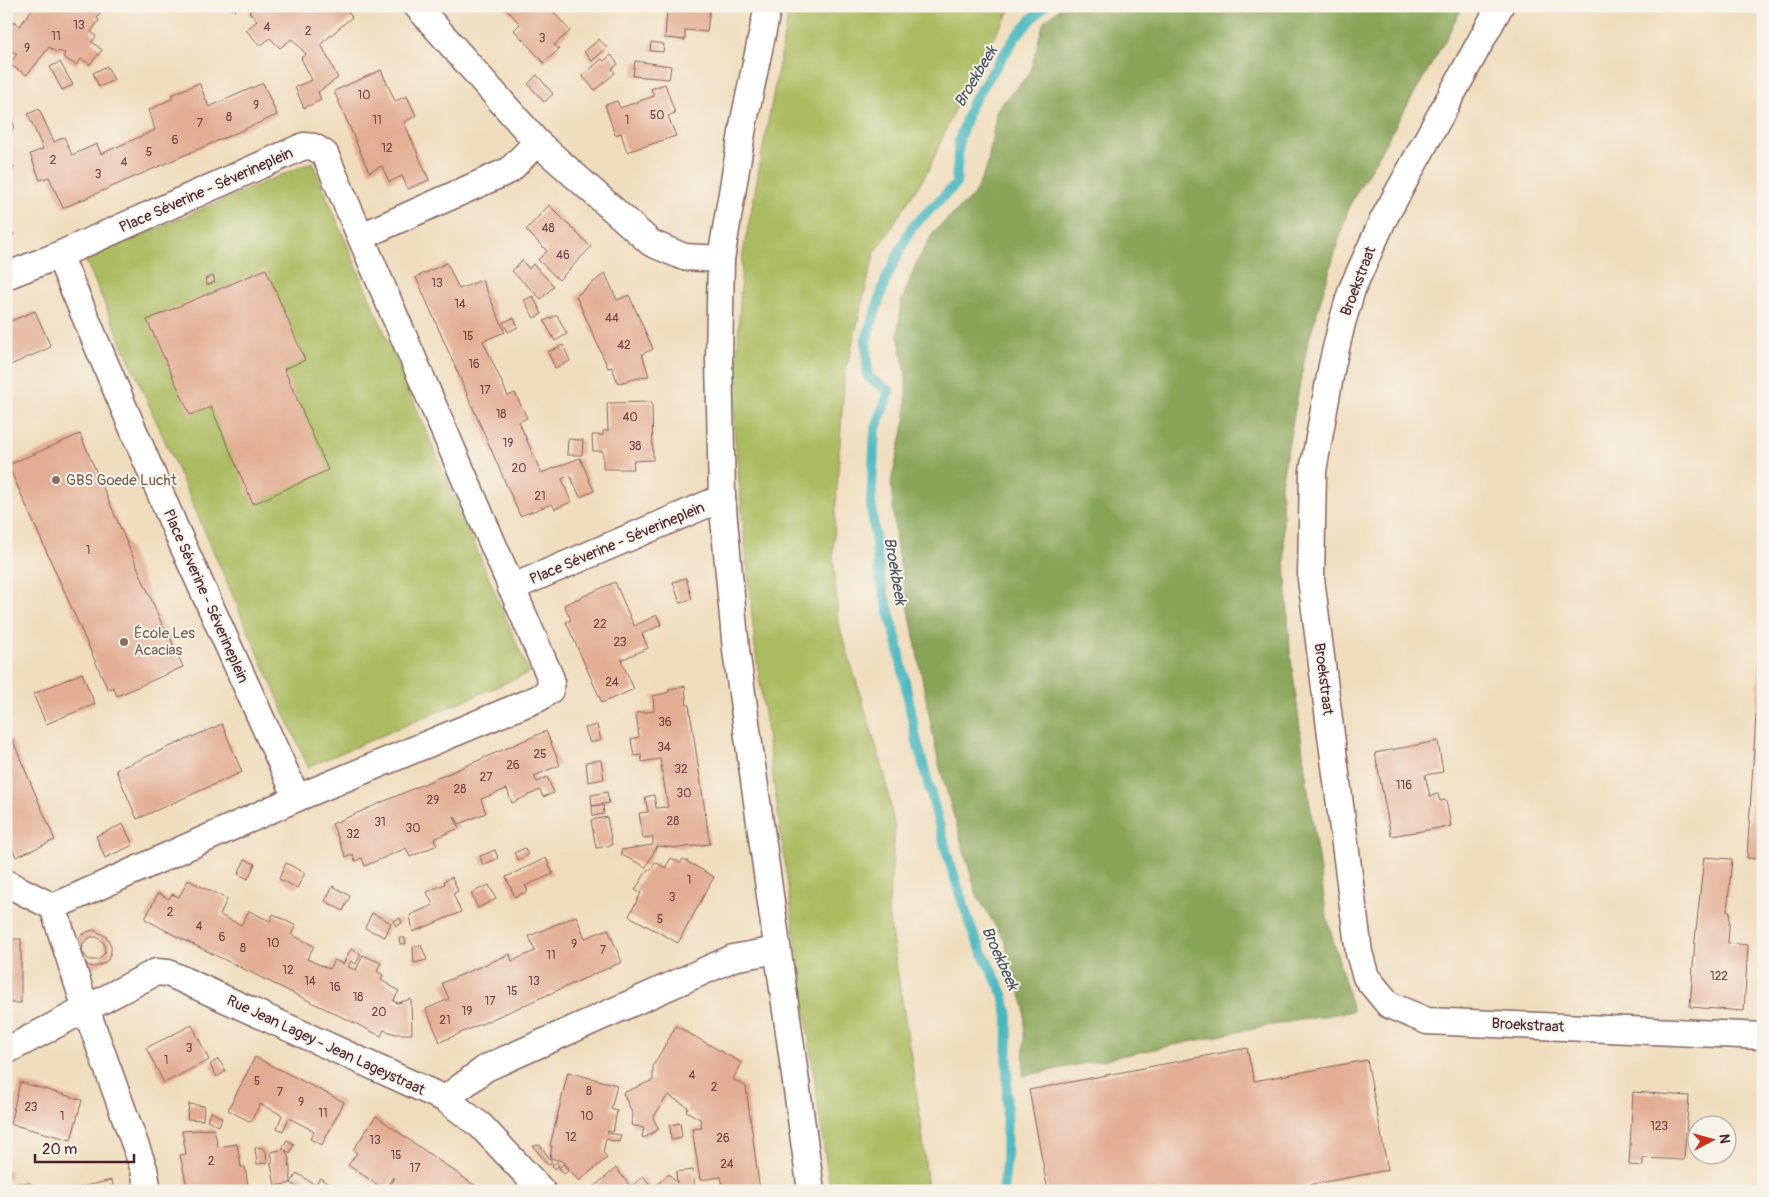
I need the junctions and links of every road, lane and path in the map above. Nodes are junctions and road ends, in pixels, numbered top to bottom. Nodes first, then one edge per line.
1 (417, 6) edge
2 (768, 6) edge
3 (1500, 6) edge
4 (538, 142) junction
5 (362, 236) junction
6 (59, 254) junction
7 (721, 259) junction
8 (6, 276) edge
9 (722, 498) junction
10 (512, 588) junction
11 (297, 798) junction
12 (6, 883) edge
13 (53, 907) junction
14 (777, 950) junction
15 (86, 1009) junction
16 (1763, 1036) edge
17 (6, 1051) edge
18 (445, 1099) junction
19 (148, 1191) edge
20 (542, 1191) edge
21 (811, 1191) edge

1 - 4 street
2 - 7 street
3 - 16 street, Broekstraat
4 - 5 street
4 - 7 street
5 - 6 street, Place Séverine - Séverineplein
5 - 10 street, Place Séverine - Séverineplein
6 - 8 street, Place Séverine - Séverineplein
6 - 11 street, Place Séverine - Séverineplein
7 - 9 street
9 - 10 street, Place Séverine - Séverineplein
9 - 14 street
10 - 11 street, Place Séverine - Séverineplein
11 - 13 street, Place Séverine - Séverineplein
12 - 13 street
13 - 15 street
14 - 18 street
14 - 21 street
15 - 17 street, Rue Jean Lagey - Jean Lageystraat
15 - 18 street, Rue Jean Lagey - Jean Lageystraat
15 - 19 street
18 - 20 street, Rue Jean Lagey - Jean Lageystraat

